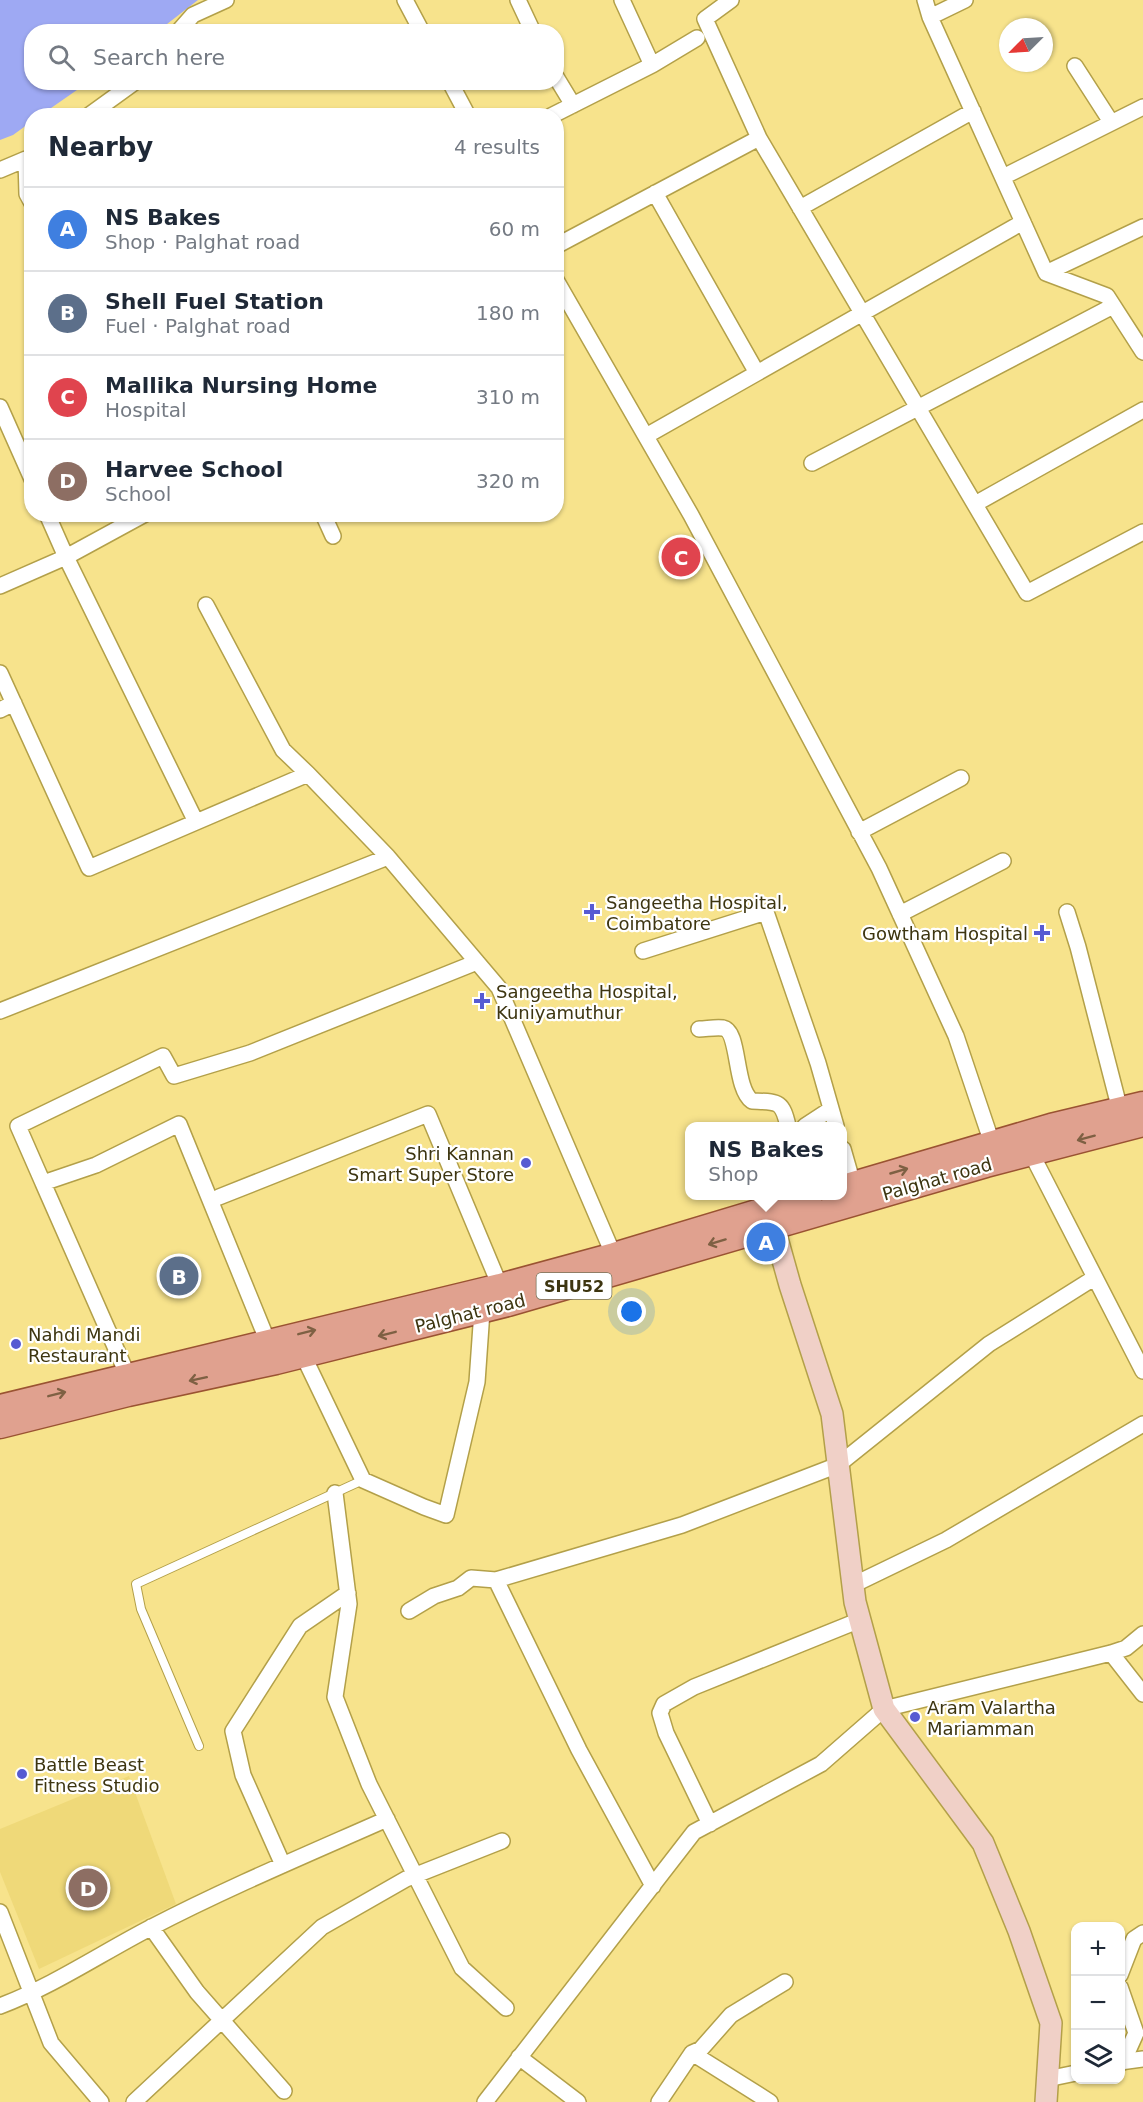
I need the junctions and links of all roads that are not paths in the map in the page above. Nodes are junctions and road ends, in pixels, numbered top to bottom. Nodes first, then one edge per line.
1 (226, 0) edge
2 (405, 0) edge
3 (518, 0) edge
4 (622, 0) edge
5 (732, 0) edge
6 (925, 0) edge
7 (965, 0) edge
8 (930, 17) junction
9 (185, 24) edge
10 (418, 24) edge
11 (529, 24) edge
12 (697, 38) dead end
13 (652, 64) junction
14 (1075, 66) dead end
15 (124, 90) edge
16 (454, 90) edge
17 (564, 90) edge
18 (573, 105) junction
19 (1143, 106) edge
20 (99, 108) edge
21 (464, 108) edge
22 (564, 110) edge
23 (973, 111) junction
24 (1112, 122) junction
25 (759, 138) junction
26 (24, 160) edge
27 (0, 170) edge
28 (1003, 177) junction
29 (655, 193) junction
30 (800, 208) junction
31 (1023, 222) junction
32 (1143, 227) edge
33 (564, 242) edge
34 (1046, 273) junction
35 (564, 294) edge
36 (1113, 306) junction
37 (862, 313) junction
38 (1143, 352) edge
39 (757, 373) junction
40 (0, 407) edge
41 (919, 409) junction
42 (1143, 410) edge
43 (646, 436) junction
44 (24, 461) edge
45 (812, 463) dead end
46 (975, 504) junction
47 (51, 522) edge
48 (130, 522) edge
49 (326, 522) edge
50 (1143, 532) edge
51 (333, 537) dead end
52 (66, 557) junction
53 (0, 586) edge
54 (206, 605) dead end
55 (0, 673) edge
56 (7, 706) edge
57 (308, 774) junction
58 (961, 778) dead end
59 (196, 822) junction
60 (859, 832) junction
61 (388, 857) junction
62 (1003, 861) dead end
63 (1067, 912) dead end
64 (900, 914) junction
65 (643, 951) dead end
66 (477, 962) junction
67 (0, 1011) edge
68 (699, 1029) dead end
69 (1143, 1104) edge
70 (831, 1109) junction
71 (1119, 1110) junction
72 (787, 1122) edge
73 (811, 1122) edge
74 (835, 1122) edge
75 (1143, 1124) edge
76 (1027, 1144) junction
77 (996, 1153) junction
78 (43, 1182) junction
79 (848, 1186) edge
80 (847, 1195) edge
81 (219, 1197) dead end
82 (799, 1200) edge
83 (831, 1200) edge
84 (771, 1217) junction
85 (617, 1264) junction
86 (1094, 1278) junction
87 (501, 1286) junction
88 (482, 1311) junction
89 (268, 1342) junction
90 (303, 1355) junction
91 (1143, 1371) edge
92 (128, 1376) junction
93 (1, 1410) edge
94 (1143, 1424) edge
95 (838, 1465) junction
96 (363, 1480) junction
97 (335, 1493) junction
98 (495, 1580) junction
99 (853, 1585) junction
100 (348, 1593) junction
101 (409, 1611) dead end
102 (860, 1620) junction
103 (1143, 1634) edge
104 (1111, 1653) junction
105 (1143, 1694) edge
106 (884, 1709) junction
107 (199, 1746) dead end
108 (387, 1819) junction
109 (710, 1824) junction
110 (502, 1841) dead end
111 (283, 1865) junction
112 (415, 1875) junction
113 (653, 1886) junction
114 (0, 1912) edge
115 (151, 1927) junction
116 (1143, 1933) edge
117 (1125, 1962) edge
118 (785, 1982) dead end
119 (32, 1994) junction
120 (1125, 2001) edge
121 (0, 2006) edge
122 (506, 2008) dead end
123 (221, 2021) junction
124 (692, 2053) junction
125 (1125, 2056) edge
126 (519, 2057) junction
127 (1143, 2059) edge
128 (1125, 2062) edge
129 (1071, 2074) edge
130 (1047, 2079) junction
131 (284, 2091) dead end
132 (101, 2102) edge
133 (134, 2102) edge
134 (485, 2102) edge
135 (578, 2102) edge
136 (659, 2102) edge
137 (770, 2102) edge
138 (1046, 2102) edge

1 - 9 street
2 - 10 street
3 - 11 street
4 - 13 street
5 - 25 street
6 - 8 street
7 - 8 street
8 - 23 street
12 - 13 street
13 - 18 street
14 - 24 street
15 - 20 street
16 - 21 street
17 - 18 street
18 - 22 street
19 - 24 street
23 - 28 street
23 - 30 street
24 - 28 street
25 - 29 street
25 - 30 street
26 - 27 street
28 - 31 street
29 - 33 street
29 - 39 street
30 - 37 street
31 - 34 street
31 - 37 street
32 - 34 street
34 - 36 street
35 - 43 street
36 - 38 street
36 - 41 street
37 - 39 street
37 - 41 street
39 - 43 street
40 - 44 street
41 - 45 street
41 - 46 street
42 - 46 street
43 - 60 street
46 - 50 street
47 - 52 street
48 - 52 street
49 - 51 street
52 - 53 street
52 - 59 street
54 - 57 street
55 - 56 street
56 - 59 street
57 - 59 street
57 - 61 street
58 - 60 street
60 - 64 street
61 - 66 street
61 - 67 street
62 - 64 street
63 - 71 street
64 - 77 street
65 - 70 street
66 - 78 street
66 - 85 street
68 - 72 street
69 - 71 main road, Palghat road / SHU52
70 - 73 street
70 - 74 street
71 - 76 main road, Palghat road / SHU52
75 -> 76 main road, Palghat road / SHU52
76 - 77 main road, Palghat road / SHU52
76 - 86 street
79 -> 77 main road, Palghat road / SHU52
77 - 80 main road, Palghat road / SHU52
78 - 89 street
78 - 92 street
81 - 87 street
82 - 84 main road, Palghat road / SHU52
83 - 84 main road, Palghat road / SHU52
84 - 85 main road, Palghat road / SHU52
84 - 95 street
85 - 87 main road, Palghat road / SHU52
85 - 88 main road, Palghat road / SHU52
86 - 91 street
86 - 95 street
89 -> 87 main road, Palghat road / SHU52
88 -> 90 main road, Palghat road / SHU52
88 - 96 street
89 - 92 main road, Palghat road / SHU52
90 -> 93 main road, Palghat road / SHU52
90 - 96 street
93 -> 92 main road, Palghat road / SHU52
94 - 99 street
95 - 98 street
95 - 99 street
96 - 97 lane
97 - 100 street
97 - 107 lane
98 - 101 street
98 - 113 street
99 - 102 street
100 - 108 street
100 - 111 street
102 - 106 street
102 - 109 street
103 - 104 street
104 - 105 street
104 - 106 street
106 - 109 street
106 - 130 street
108 - 111 street
108 - 112 street
109 - 113 street
110 - 112 street
111 - 115 street
112 - 122 street
112 - 123 street
113 - 126 street
114 - 119 street
115 - 119 street
115 - 123 street
116 - 117 street
118 - 124 street
119 - 121 street
119 - 132 street
120 - 125 street
123 - 131 street
123 - 133 street
124 - 136 street
124 - 137 street
126 - 134 street
126 - 135 street
127 - 128 street
129 - 130 street
130 - 138 street

